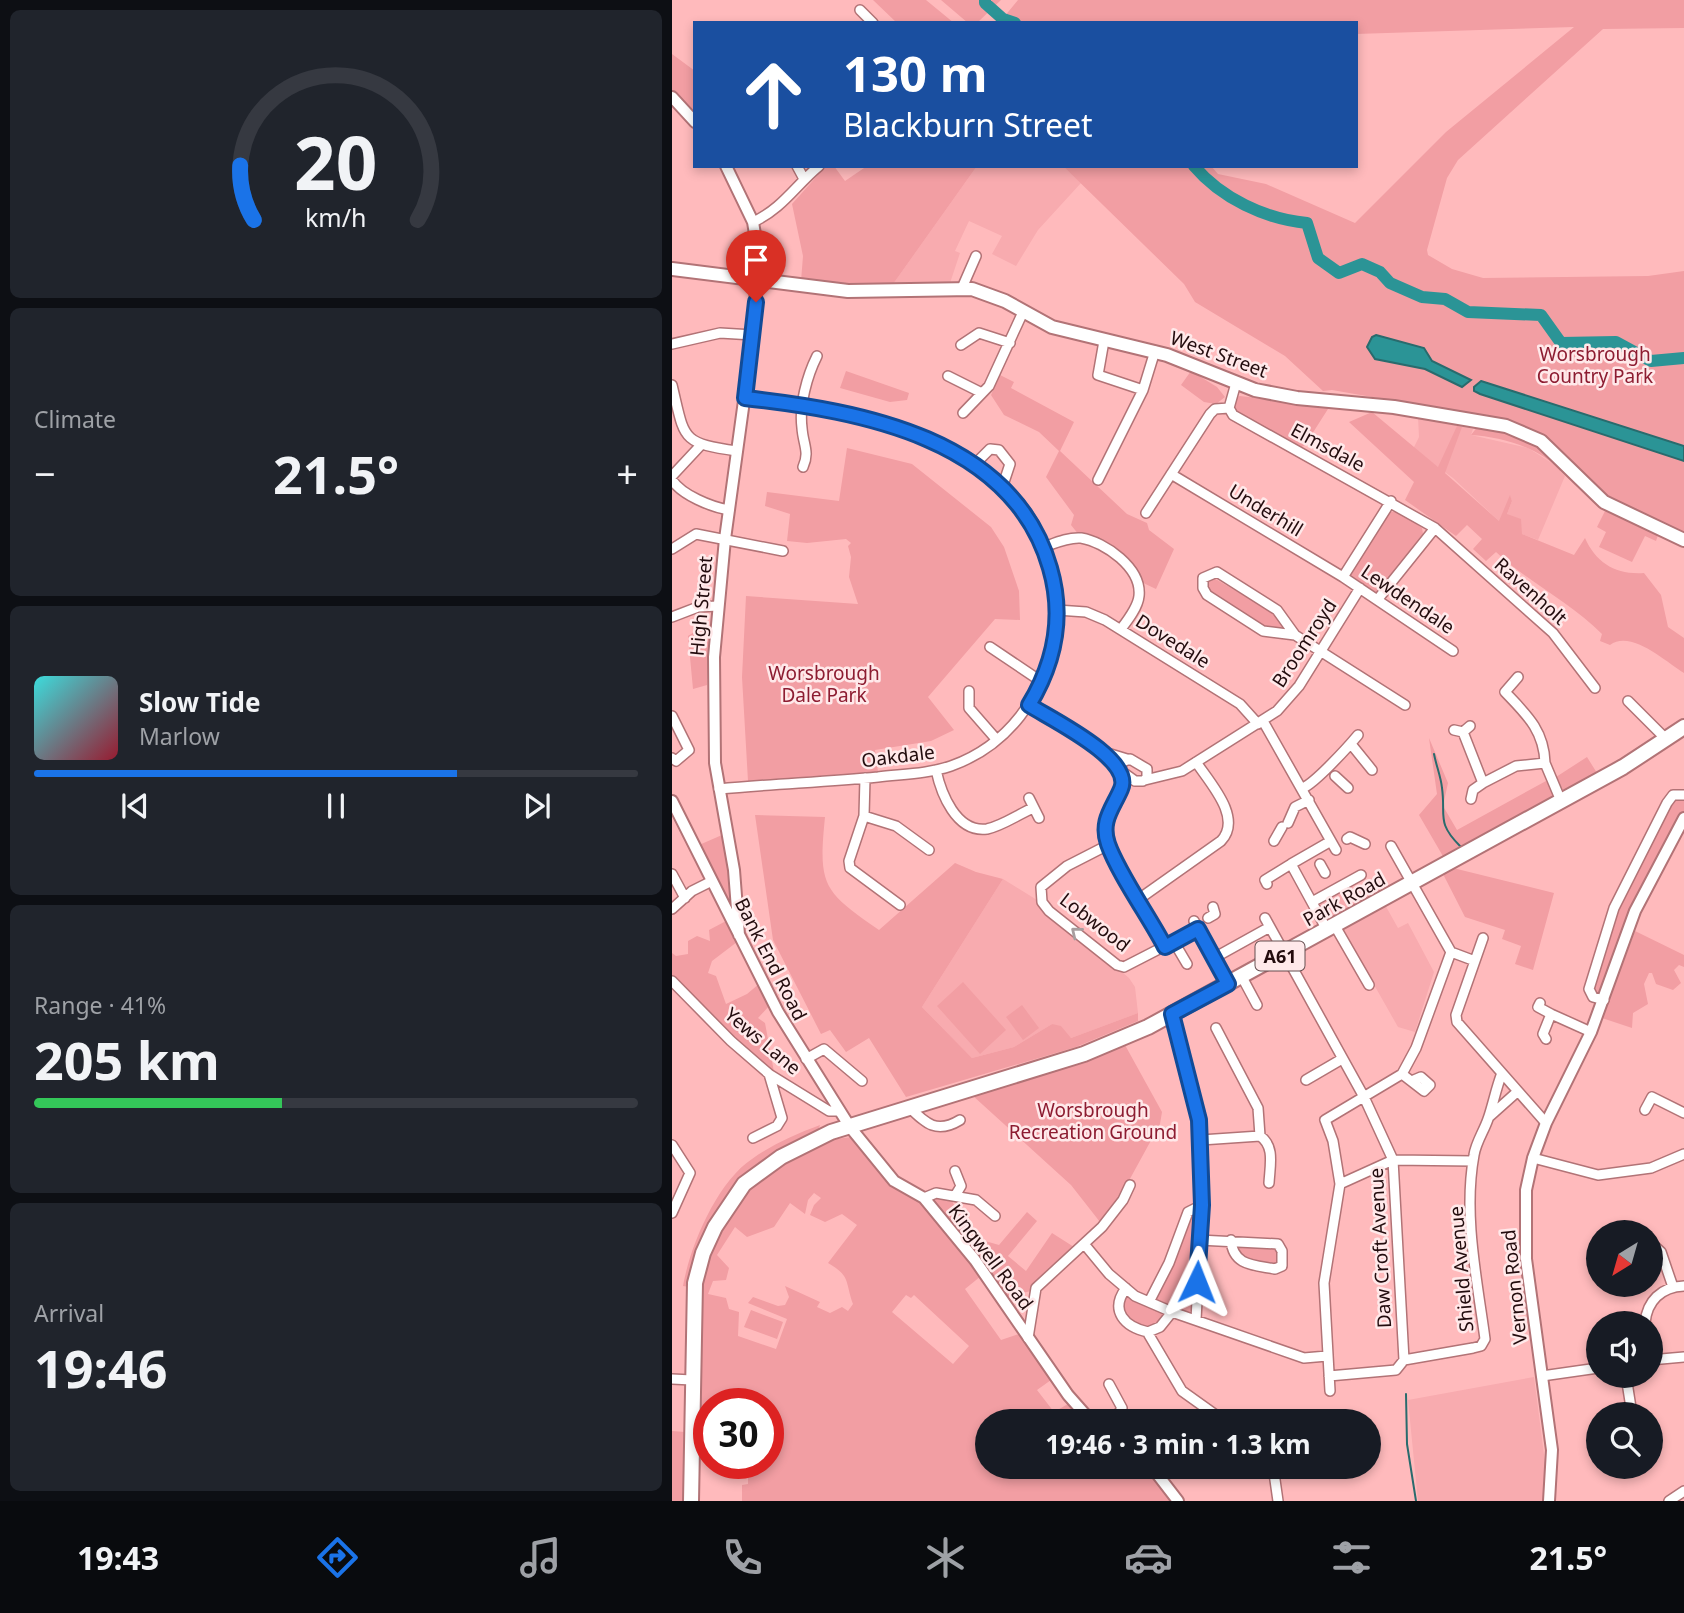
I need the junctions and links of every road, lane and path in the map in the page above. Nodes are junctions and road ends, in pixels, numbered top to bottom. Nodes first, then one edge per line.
1 (860, 10) dead end
2 (871, 21) edge
3 (672, 97) edge
4 (693, 119) edge
5 (727, 168) edge
6 (798, 168) edge
7 (818, 168) edge
8 (804, 179) junction
9 (753, 222) junction
10 (976, 256) dead end
11 (672, 269) edge
12 (757, 280) junction
13 (962, 288) junction
14 (1023, 312) junction
15 (753, 335) junction
16 (1104, 341) junction
17 (1010, 343) junction
18 (672, 344) edge
19 (961, 345) dead end
20 (1155, 351) junction
21 (817, 356) dead end
22 (947, 376) dead end
23 (1236, 383) junction
24 (672, 385) edge
25 (1143, 390) junction
26 (982, 393) junction
27 (745, 398) junction
28 (803, 405) junction
29 (1229, 408) junction
30 (963, 413) dead end
31 (699, 446) junction
32 (737, 451) junction
33 (974, 465) junction
34 (803, 467) dead end
35 (1171, 474) junction
36 (672, 478) edge
37 (1098, 480) dead end
38 (1003, 485) junction
39 (1391, 501) junction
40 (729, 510) junction
41 (1146, 513) dead end
42 (1435, 528) junction
43 (725, 539) junction
44 (1684, 540) edge
45 (1044, 547) junction
46 (672, 549) edge
47 (783, 551) dead end
48 (1343, 577) junction
49 (1360, 588) junction
50 (1378, 599) junction
51 (718, 606) junction
52 (1057, 610) junction
53 (672, 617) edge
54 (1121, 629) junction
55 (1295, 635) junction
56 (990, 647) dead end
57 (1453, 651) dead end
58 (1320, 652) junction
59 (1518, 677) dead end
60 (1042, 682) junction
61 (1595, 688) dead end
62 (969, 691) dead end
63 (1628, 701) dead end
64 (1029, 705) junction
65 (1405, 705) dead end
66 (672, 716) edge
67 (1261, 723) junction
68 (1684, 727) edge
69 (1462, 729) dead end
70 (1358, 735) dead end
71 (996, 739) junction
72 (1666, 739) junction
73 (1350, 744) junction
74 (1104, 752) junction
75 (672, 758) edge
76 (1127, 759) junction
77 (1196, 762) junction
78 (1545, 763) junction
79 (1147, 769) junction
80 (936, 770) junction
81 (1372, 770) dead end
82 (1122, 772) junction
83 (1330, 772) junction
84 (1164, 775) junction
85 (865, 778) junction
86 (1141, 781) junction
87 (1483, 783) junction
88 (1122, 788) junction
89 (1303, 788) junction
90 (1348, 788) dead end
91 (719, 789) junction
92 (1684, 795) edge
93 (1471, 799) dead end
94 (1309, 800) junction
95 (1561, 801) junction
96 (672, 802) edge
97 (864, 817) junction
98 (1039, 818) dead end
99 (1683, 822) edge
100 (1274, 841) dead end
101 (1338, 844) junction
102 (1365, 844) dead end
103 (1108, 845) junction
104 (1397, 849) dead end
105 (929, 850) dead end
106 (1291, 864) junction
107 (672, 874) edge
108 (712, 881) junction
109 (1357, 881) dead end
110 (1411, 883) junction
111 (1267, 884) dead end
112 (685, 898) junction
113 (1139, 899) junction
114 (1312, 902) junction
115 (900, 905) dead end
116 (1213, 907) dead end
117 (672, 909) edge
118 (1200, 923) junction
119 (1331, 928) junction
120 (739, 935) junction
121 (1483, 938) dead end
122 (1170, 944) junction
123 (1451, 952) junction
124 (1283, 954) junction
125 (1214, 958) junction
126 (1475, 961) junction
127 (1187, 964) dead end
128 (1242, 977) junction
129 (672, 981) edge
130 (1228, 984) junction
131 (1369, 985) dead end
132 (1604, 1000) junction
133 (1540, 1003) dead end
134 (1257, 1005) dead end
135 (1172, 1014) junction
136 (1551, 1014) junction
137 (1216, 1028) dead end
138 (1591, 1032) junction
139 (1546, 1039) dead end
140 (806, 1059) junction
141 (1342, 1059) junction
142 (1502, 1073) junction
143 (769, 1074) junction
144 (1402, 1074) junction
145 (1306, 1080) dead end
146 (1414, 1080) dead end
147 (862, 1081) dead end
148 (1517, 1092) junction
149 (1364, 1097) junction
150 (909, 1107) junction
151 (1645, 1110) dead end
152 (840, 1111) junction
153 (1684, 1113) edge
154 (1489, 1116) junction
155 (960, 1120) dead end
156 (1546, 1123) junction
157 (850, 1127) junction
158 (1260, 1136) junction
159 (753, 1138) dead end
160 (1201, 1140) junction
161 (672, 1145) edge
162 (1684, 1154) edge
163 (1533, 1157) junction
164 (1393, 1160) junction
165 (1473, 1161) junction
166 (955, 1171) dead end
167 (1269, 1183) dead end
168 (1340, 1184) junction
169 (1130, 1185) dead end
170 (955, 1196) junction
171 (924, 1198) junction
172 (1202, 1205) junction
173 (672, 1213) edge
174 (995, 1216) dead end
175 (1199, 1240) junction
176 (1231, 1240) junction
177 (1085, 1245) junction
178 (1663, 1258) edge
179 (1684, 1286) edge
180 (1673, 1287) junction
181 (1126, 1289) junction
182 (1149, 1302) junction
183 (1647, 1311) edge
184 (1172, 1312) junction
185 (1196, 1320) junction
186 (1148, 1332) junction
187 (1028, 1338) junction
188 (1327, 1356) junction
189 (1684, 1357) edge
190 (1663, 1358) edge
191 (1404, 1360) junction
192 (1586, 1370) edge
193 (1329, 1376) junction
194 (1542, 1376) junction
195 (672, 1379) edge
196 (692, 1380) junction
197 (1110, 1384) dead end
198 (1330, 1391) dead end
199 (1080, 1409) edge
200 (1121, 1409) edge
201 (1207, 1409) edge
202 (1161, 1479) edge
203 (1275, 1479) edge
204 (1684, 1491) edge
205 (691, 1501) edge
206 (1178, 1501) edge
207 (1278, 1501) edge
208 (1549, 1501) edge
209 (1668, 1501) edge

1 - 2 street
3 - 4 street
5 - 9 street, High Street
6 - 8 street
7 - 8 street
8 - 9 street
9 - 12 street, High Street
10 - 13 street
11 - 12 main road, West Street
12 - 13 main road, West Street
12 - 15 street, High Street
13 - 14 main road, West Street
14 - 16 main road, West Street
14 - 17 street
15 - 18 street
15 - 27 street, High Street
16 - 20 main road, West Street
16 - 25 street
17 - 19 street
17 - 26 street
20 - 23 main road, West Street
20 - 25 street
21 - 28 street
22 - 26 street
23 - 29 street
23 - 44 main road, West Street
24 - 31 street
25 - 37 street
26 - 30 street
27 - 28 street, Oakdale
27 - 32 street, High Street
28 - 33 street, Oakdale
28 - 34 street
29 - 35 street
29 - 39 street, Elmsdale
31 - 32 street
31 - 36 street
32 - 40 street, High Street
33 - 38 street, Oakdale
33 - 38 street
35 - 41 street
35 - 48 street, Underhill
36 - 40 street
38 - 45 street, Oakdale
39 - 42 street, Elmsdale
39 - 48 street
40 - 43 street, High Street
42 - 50 street
42 - 61 street, Ravenholt
43 - 46 street
43 - 47 street
43 - 51 street, High Street
45 - 52 street, Oakdale
45 - 54 street
48 - 49 street, Lewdendale
49 - 50 street, Lewdendale
49 - 58 street, Broomroyd
50 - 57 street, Lewdendale
51 - 53 street
51 - 91 street, High Street
52 - 54 street, Dovedale
52 - 60 street, Oakdale
54 - 67 street, Dovedale
55 - 55 street
55 - 58 street
56 - 60 street
58 - 65 street
58 - 67 street, Broomroyd
59 - 78 street
60 - 64 street, Oakdale
62 - 71 street
63 - 72 street
64 - 71 street, Oakdale
64 - 74 street
66 - 75 street
67 - 77 street, Broomroyd
67 - 89 street, Dovedale
68 - 72 highway, Park Road / A61
69 - 87 street
70 - 73 street
71 - 80 street, Oakdale
72 - 95 highway, Park Road / A61
73 - 81 street
73 - 83 street
74 - 76 street
74 - 82 street
76 - 79 street
76 - 82 street
77 - 84 street, Broomroyd
77 - 113 street
78 - 87 street
78 - 95 street
79 - 84 street
79 - 86 street
80 - 85 street, Oakdale
80 - 98 street
82 - 86 street
82 - 88 street
83 - 89 street
83 - 90 street
84 - 86 street, Broomroyd
85 - 91 street, Oakdale
85 - 97 street
86 - 88 street, Broomroyd
87 - 93 street
88 - 103 street
89 - 94 street, Dovedale
91 - 120 street, High Street
92 - 132 street
94 - 100 street
94 - 101 street, Dovedale
95 - 110 highway, Park Road / A61
96 - 108 street, Bank End Road
97 - 105 street
97 - 115 street
99 - 132 street, Vernon Road
101 - 102 street
101 - 106 street
103 - 113 street
122 -> 103 street, Lobwood
104 - 110 street
106 - 111 street
106 - 114 street
107 - 112 street
108 - 112 street
108 - 120 street, Bank End Road
109 - 114 street
110 - 119 highway, Park Road / A61
110 - 123 street
112 - 117 street
113 - 122 street
114 - 119 street
116 - 118 street
118 - 122 street, Lobwood
118 - 125 street
119 - 124 highway, Park Road / A61
119 - 131 street
120 - 140 street, Bank End Road
121 - 126 street
122 - 127 street
123 - 126 street
123 - 144 street
124 - 125 street, Daw Croft Avenue
124 - 128 highway, Park Road / A61
124 - 141 street, Daw Croft Avenue
125 - 130 street
126 - 142 street
128 - 130 highway, Park Road / A61
128 - 134 street
129 - 143 street, Yews Lane
130 - 135 highway, Park Road / A61
132 - 138 street, Vernon Road
133 - 136 street
135 - 150 highway, Park Road / A61
135 - 160 street
136 - 138 street
136 - 139 street
137 - 158 street
138 - 156 street, Vernon Road
140 - 147 street
140 - 152 street, Bank End Road
141 - 145 street
141 - 149 street, Daw Croft Avenue
142 - 148 street
142 - 154 street, Shield Avenue
143 - 152 street, Yews Lane
143 - 159 street
144 - 146 street
144 - 149 street
148 - 154 street, Shield Avenue
148 - 156 street
149 - 164 street, Daw Croft Avenue
149 - 168 street
150 - 155 street
150 - 157 highway, Park Road / A61
151 - 153 street
152 - 157 street, Bank End Road
154 - 165 street, Shield Avenue
156 - 163 street, Vernon Road
157 - 171 street, Kingwell Road
157 - 196 highway, A61
158 - 160 street
158 - 167 street
160 - 172 street
161 - 173 street
162 - 163 street
163 - 194 street, Vernon Road
164 - 165 street
164 - 168 street
164 - 191 street, Daw Croft Avenue
165 - 191 street, Shield Avenue
166 - 170 street
168 - 188 street
169 - 177 street
170 - 171 street
170 - 174 street
171 - 187 street, Kingwell Road
172 - 175 street
172 - 182 street
175 - 176 street
175 - 185 street
176 - 176 street
177 - 181 street
177 - 187 street
178 - 180 street
179 - 180 street
180 - 183 street
181 - 182 street
181 - 186 street
182 - 184 street
184 - 185 street
184 - 186 street
185 - 188 street
186 - 201 street
187 - 199 street, Kingwell Road
188 - 193 street
189 - 190 street
191 - 193 street, Shield Avenue
192 - 194 street
193 - 198 street
194 - 208 street, Vernon Road
195 - 196 street
196 - 205 highway, A61
197 - 200 street
202 - 206 street
203 - 207 street
204 - 209 street

